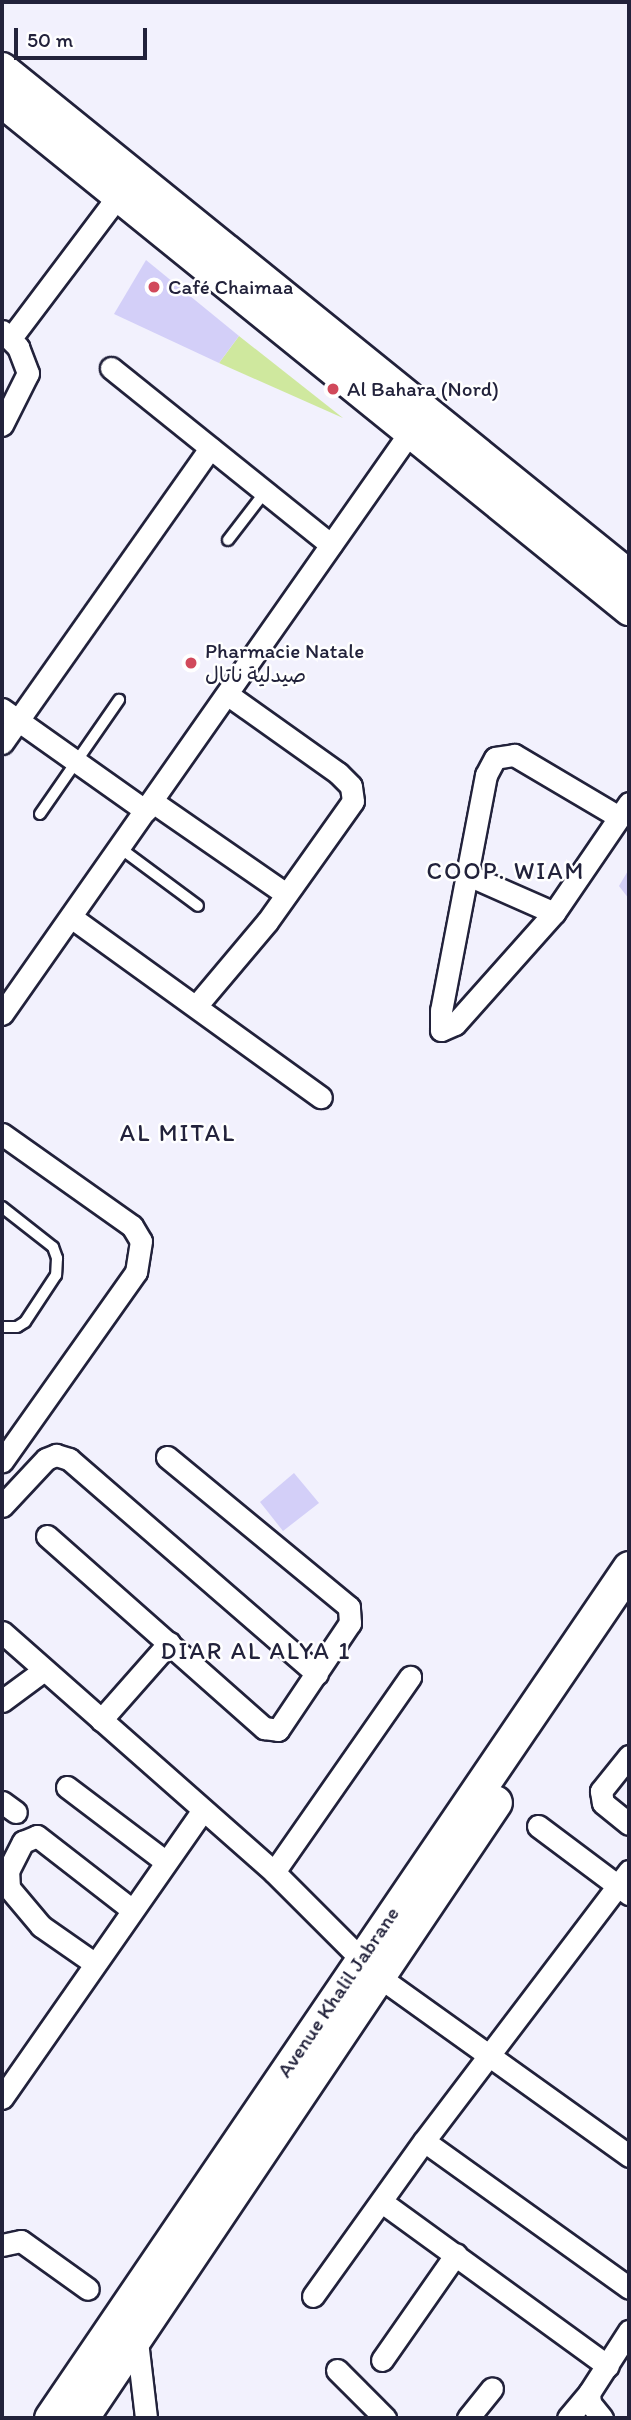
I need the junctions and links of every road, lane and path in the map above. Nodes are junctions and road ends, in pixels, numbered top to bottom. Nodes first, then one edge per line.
1 (2, 68) edge
2 (2, 102) edge
3 (118, 196) junction
4 (6, 335) edge
5 (111, 368) dead end
6 (2, 425) edge
7 (408, 435) junction
8 (210, 448) junction
9 (265, 492) junction
10 (228, 540) dead end
11 (331, 545) junction
12 (629, 575) edge
13 (629, 610) edge
14 (227, 694) junction
15 (119, 700) dead end
16 (10, 715) edge
17 (2, 743) edge
18 (77, 762) junction
19 (150, 806) junction
20 (624, 810) edge
21 (40, 814) dead end
22 (120, 848) junction
23 (468, 875) junction
24 (286, 894) junction
25 (198, 906) dead end
26 (554, 913) junction
27 (71, 917) junction
28 (197, 1005) junction
29 (2, 1014) edge
30 (321, 1097) dead end
31 (2, 1133) edge
32 (2, 1207) edge
33 (2, 1326) edge
34 (167, 1457) dead end
35 (2, 1461) edge
36 (2, 1506) edge
37 (47, 1536) dead end
38 (629, 1568) edge
39 (629, 1608) edge
40 (2, 1632) edge
41 (169, 1643) junction
42 (44, 1670) junction
43 (317, 1674) junction
44 (410, 1677) dead end
45 (2, 1701) edge
46 (101, 1720) junction
47 (629, 1756) edge
48 (67, 1787) dead end
49 (202, 1811) junction
50 (629, 1824) edge
51 (538, 1826) dead end
52 (166, 1862) junction
53 (274, 1872) junction
54 (625, 1883) edge
55 (131, 1909) junction
56 (94, 1963) junction
57 (368, 1968) junction
58 (490, 2056) junction
59 (3, 2094) edge
60 (424, 2141) junction
61 (629, 2156) edge
62 (382, 2202) junction
63 (2, 2245) edge
64 (456, 2254) junction
65 (629, 2288) edge
66 (88, 2289) dead end
67 (313, 2296) dead end
68 (629, 2332) edge
69 (126, 2333) junction
70 (382, 2360) dead end
71 (608, 2365) junction
72 (337, 2370) dead end
73 (492, 2388) dead end
74 (589, 2393) junction
75 (51, 2418) edge
76 (81, 2418) edge
77 (146, 2418) edge
78 (385, 2418) edge
79 (468, 2418) edge
80 (568, 2418) edge
81 (602, 2418) edge

1 - 12 main road
2 - 3 main road
3 - 4 street
3 - 7 main road
4 - 6 street
5 - 8 street
7 - 11 street
7 - 13 main road
8 - 9 street
8 - 16 street
9 - 10 lane
9 - 11 street
11 - 14 street
14 - 19 street
14 - 24 street
15 - 18 lane
16 - 17 street
16 - 18 street
18 - 19 street
18 - 21 lane
19 - 22 street
19 - 24 street
20 - 23 street
20 - 26 street
22 - 25 lane
22 - 27 street
23 - 26 street
23 - 26 street
24 - 28 street
27 - 28 street
27 - 29 street
28 - 30 street
31 - 35 street
32 - 33 lane
34 - 43 street
36 - 43 street
37 - 41 street
38 - 57 main road, Avenue Khalil Jabrane
39 - 57 main road, Avenue Khalil Jabrane
40 - 42 street
41 - 43 street
41 - 46 street
42 - 45 street
42 - 46 street
44 - 53 street
46 - 49 street
47 - 50 street
48 - 52 street
49 - 52 street
49 - 53 street
51 - 54 street
52 - 55 street
53 - 57 street
54 - 58 street
55 - 56 street
55 - 56 street
56 - 59 street
57 - 58 street
57 - 69 main road, Avenue Khalil Jabrane
58 - 60 street
58 - 61 street
60 - 62 street
60 - 65 street
62 - 64 street
62 - 67 street
63 - 66 street
64 - 70 street
64 - 71 street
68 - 71 street
69 - 75 main road, Avenue Khalil Jabrane
69 - 76 main road, Avenue Khalil Jabrane
69 - 77 street
71 - 74 street
72 - 78 street
73 - 79 street
74 - 80 street
74 - 81 street

